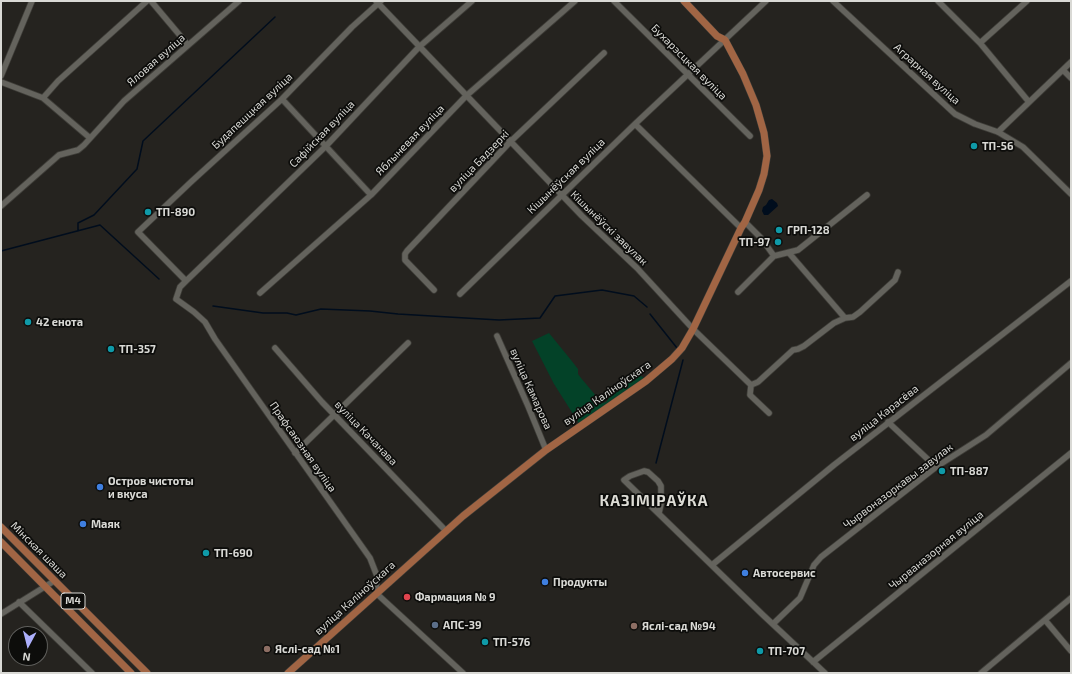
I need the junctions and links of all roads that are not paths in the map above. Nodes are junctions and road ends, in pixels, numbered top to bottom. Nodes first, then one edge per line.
1 (32, 1) edge
2 (147, 1) edge
3 (151, 1) edge
4 (238, 1) edge
5 (472, 1) edge
6 (575, 1) edge
7 (614, 1) edge
8 (684, 1) edge
9 (766, 1) edge
10 (833, 1) edge
11 (938, 1) edge
12 (1027, 1) edge
13 (378, 2) edge
14 (725, 40) junction
15 (980, 43) junction
16 (188, 45) junction
17 (419, 47) junction
18 (604, 53) dead end
19 (1071, 62) edge
20 (1062, 70) junction
21 (687, 74) junction
22 (1, 76) edge
23 (1071, 78) edge
24 (1, 82) edge
25 (466, 96) junction
26 (43, 98) junction
27 (282, 99) junction
28 (1030, 102) junction
29 (635, 124) junction
30 (998, 132) junction
31 (750, 136) dead end
32 (90, 138) junction
33 (510, 142) junction
34 (326, 146) junction
35 (1071, 194) edge
36 (371, 195) junction
37 (561, 195) junction
38 (867, 195) dead end
39 (1, 206) edge
40 (743, 225) junction
41 (789, 253) junction
42 (774, 256) junction
43 (898, 272) dead end
44 (186, 281) junction
45 (1071, 281) edge
46 (434, 290) dead end
47 (738, 292) dead end
48 (260, 293) dead end
49 (460, 294) dead end
50 (845, 318) junction
51 (693, 329) junction
52 (497, 336) dead end
53 (408, 343) dead end
54 (275, 348) dead end
55 (1071, 363) edge
56 (751, 385) junction
57 (769, 413) dead end
58 (334, 414) junction
59 (888, 422) junction
60 (546, 450) junction
61 (295, 453) junction
62 (1071, 453) edge
63 (936, 467) junction
64 (659, 514) junction
65 (1, 527) edge
66 (445, 530) junction
67 (1, 542) edge
68 (712, 565) junction
69 (54, 581) junction
70 (45, 587) junction
71 (376, 593) junction
72 (1071, 598) edge
73 (19, 602) junction
74 (1, 614) edge
75 (1045, 620) junction
76 (774, 624) junction
77 (1071, 651) edge
78 (813, 662) junction
79 (92, 673) edge
80 (131, 673) edge
81 (147, 673) edge
82 (288, 673) edge
83 (463, 673) edge
84 (825, 673) edge
85 (980, 673) edge

1 - 22 street
2 - 26 street
3 - 16 street
4 - 16 street, Яловая вуліца
5 - 17 street, Сафійская вуліца
6 - 25 street, Яблыневая вуліца
7 - 21 street, Бухарэсцкая вуліца
8 - 14 main road
9 - 14 street, Кішынёўская вуліца
10 - 30 street, Аграрная вуліца
11 - 15 street
12 - 15 street
13 - 17 street, Будапешцкая вуліца
13 - 27 street, Будапешцкая вуліца
14 - 21 street, Кішынёўская вуліца
14 - 40 main road, вуліца Каліноўскага
15 - 28 street
16 - 32 street, Яловая вуліца
17 - 25 street, Будапешцкая вуліца
17 - 34 street, Сафійская вуліца
18 - 33 street, вуліца Бадзеркі
19 - 20 street
20 - 23 street
20 - 28 street
21 - 29 street, Кішынёўская вуліца
21 - 31 street, Бухарэсцкая вуліца
24 - 26 street
25 - 33 street, Будапешцкая вуліца
25 - 36 street, Яблыневая вуліца
26 - 32 street
27 - 34 street
27 - 44 street, Будапешцкая вуліца
28 - 30 street
29 - 37 street, Кішынёўская вуліца
29 - 40 street
30 - 35 street, Аграрная вуліца
32 - 39 street, Яловая вуліца
33 - 37 street, Кішынёўскі завулак
33 - 46 street, вуліца Бадзеркі
34 - 36 street
34 - 44 street, Сафійская вуліца
36 - 48 street, Яблыневая вуліца
37 - 49 street, Кішынёўская вуліца
37 - 51 street, Кішынёўскі завулак
38 - 41 street
40 - 42 street
40 - 51 main road, вуліца Каліноўскага
41 - 42 street
41 - 50 street
42 - 47 street
43 - 50 street
44 - 61 street, Прафсаюзная вуліца
45 - 59 street, вуліца Карасёва
50 - 56 street
51 - 56 street, Кішынёўскі завулак
51 - 60 main road, вуліца Каліноўскага
52 - 60 street, вуліца Камарова
53 - 58 street
54 - 58 street, вуліца Качанава
55 - 63 street, Чырвоназоркавы завулак
56 - 57 street
58 - 61 street
58 - 66 street, вуліца Качанава
59 - 63 street
59 - 68 street, вуліца Карасёва
60 - 66 main road, вуліца Каліноўскага
61 - 71 street, Прафсаюзная вуліца
62 - 78 street, Чырваназорная вуліца
63 - 76 street, Чырвоназоркавы завулак
64 - 64 street
64 - 68 street
65 - 69 main road, Мінская шаша / М4
66 - 71 main road, вуліца Каліноўскага
67 - 70 main road, Мінская шаша / М4
68 - 76 street
69 - 70 street
69 - 81 main road, Мінская шаша / М4
70 - 73 street
70 - 80 main road, Мінская шаша / М4
71 - 82 main road, вуліца Каліноўскага
71 - 83 street
72 - 75 street
73 - 74 street
73 - 79 street
75 - 77 street
75 - 85 street
76 - 78 street
78 - 84 street

